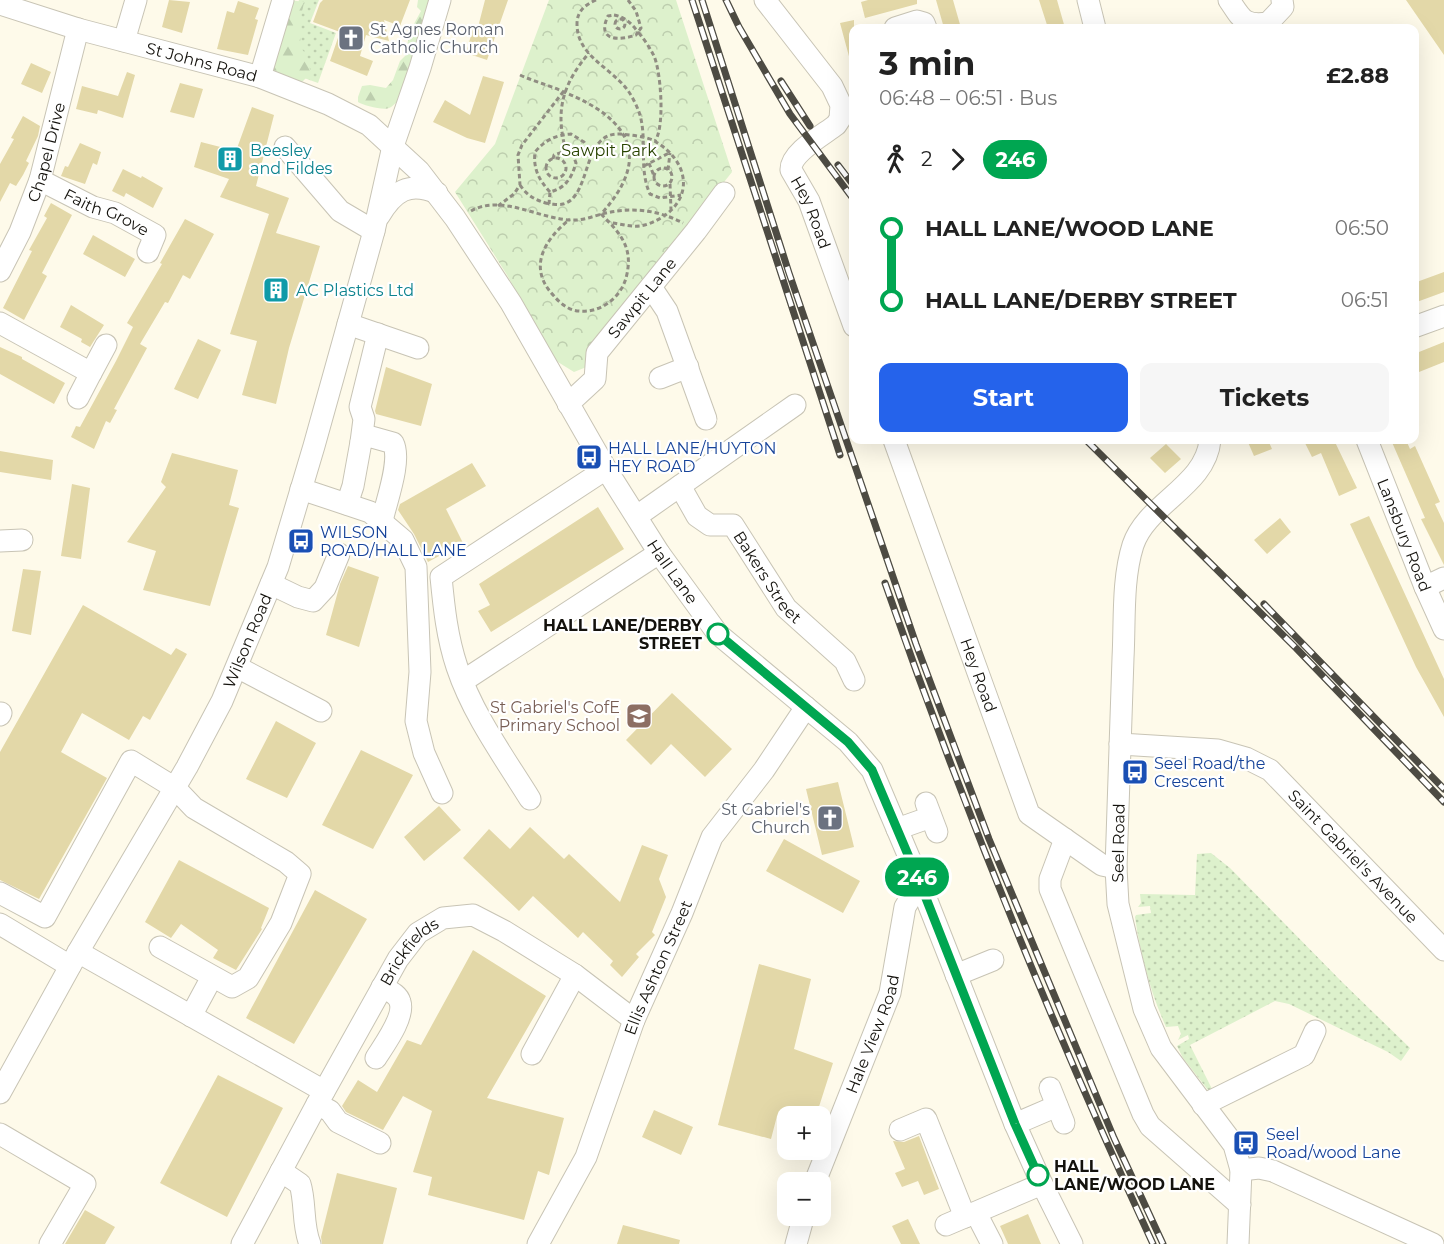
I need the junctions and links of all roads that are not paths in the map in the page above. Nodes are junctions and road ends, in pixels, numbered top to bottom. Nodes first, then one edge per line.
1 (136, 0) edge
2 (283, 0) edge
3 (440, 0) edge
4 (765, 0) edge
5 (1088, 0) edge
6 (1229, 0) edge
7 (1282, 0) edge
8 (0, 4) edge
9 (908, 24) edge
10 (924, 24) edge
11 (1094, 24) edge
12 (1251, 24) edge
13 (1260, 24) edge
14 (78, 28) junction
15 (124, 41) junction
16 (260, 77) junction
17 (393, 146) junction
18 (285, 147) dead end
19 (40, 180) junction
20 (437, 193) junction
21 (724, 193) dead end
22 (375, 227) junction
23 (156, 236) dead end
24 (0, 271) edge
25 (651, 287) junction
26 (849, 312) edge
27 (1444, 315) edge
28 (0, 323) edge
29 (348, 324) junction
30 (1419, 325) edge
31 (378, 334) junction
32 (105, 345) dead end
33 (418, 348) dead end
34 (688, 367) junction
35 (91, 373) junction
36 (660, 378) dead end
37 (78, 398) dead end
38 (568, 404) junction
39 (795, 405) dead end
40 (706, 419) dead end
41 (361, 442) junction
42 (895, 444) edge
43 (1209, 444) edge
44 (1369, 444) edge
45 (606, 469) junction
46 (680, 486) junction
47 (301, 489) junction
48 (347, 504) junction
49 (637, 516) junction
50 (382, 521) junction
51 (22, 540) dead end
52 (0, 541) edge
53 (658, 553) junction
54 (339, 554) dead end
55 (1435, 582) edge
56 (271, 584) junction
57 (1444, 629) edge
58 (237, 667) junction
59 (854, 680) dead end
60 (463, 681) junction
61 (806, 707) junction
62 (321, 711) dead end
63 (1120, 744) junction
64 (175, 788) junction
65 (442, 793) dead end
66 (530, 799) dead end
67 (931, 817) dead end
68 (897, 829) junction
69 (1065, 839) junction
70 (1116, 868) junction
71 (920, 883) junction
72 (0, 893) edge
73 (0, 924) edge
74 (160, 947) dead end
75 (1444, 950) edge
76 (74, 959) junction
77 (993, 960) dead end
78 (575, 975) junction
79 (956, 975) junction
80 (212, 977) junction
81 (382, 987) junction
82 (191, 1016) junction
83 (634, 1020) junction
84 (1315, 1031) dead end
85 (532, 1054) dead end
86 (376, 1058) dead end
87 (0, 1093) edge
88 (320, 1098) junction
89 (1203, 1105) junction
90 (1057, 1106) dead end
91 (1015, 1124) junction
92 (900, 1130) dead end
93 (0, 1134) edge
94 (380, 1143) dead end
95 (1241, 1170) junction
96 (281, 1171) junction
97 (819, 1172) edge
98 (1042, 1184) junction
99 (1240, 1205) junction
100 (962, 1218) junction
101 (801, 1226) edge
102 (50, 1244) edge
103 (242, 1244) edge
104 (310, 1244) edge
105 (538, 1244) edge
106 (796, 1244) edge
107 (992, 1244) edge
108 (1072, 1244) edge
109 (1238, 1244) edge
110 (1433, 1244) edge

1 - 15 street
2 - 16 street
3 - 17 street, Wilson Road
4 - 26 street, Hey Road
5 - 11 street
6 - 12 street
7 - 13 street
8 - 14 street, St Johns Road
9 - 10 street
14 - 15 street, St Johns Road
14 - 19 street, Chapel Drive
15 - 16 street, St Johns Road
16 - 17 street, St Johns Road
17 - 20 street, Hall Lane
17 - 22 street, Wilson Road
18 - 22 street
19 - 23 street, Faith Grove
19 - 24 street, Chapel Drive
20 - 22 street
20 - 38 street, Hall Lane
21 - 25 street, Sawpit Lane
22 - 29 street, Wilson Road
25 - 34 street
25 - 38 street, Sawpit Lane
27 - 30 street
28 - 35 street
29 - 31 street
29 - 47 street, Wilson Road
31 - 33 street
31 - 41 street
32 - 35 street
34 - 36 street
34 - 40 street
35 - 37 street
38 - 45 street, Hall Lane
39 - 46 street
41 - 48 street
41 - 50 street
42 - 69 street, Hey Road
43 - 63 street, Seel Road
44 - 55 street, Lansbury Road
45 - 49 street, Hall Lane
45 - 60 street
46 - 49 street
46 - 59 street, Bakers Street
47 - 48 street
47 - 56 street, Wilson Road
48 - 50 street
49 - 53 street, Hall Lane
50 - 65 street
51 - 52 street
53 - 60 street
53 - 61 street, Hall Lane
54 - 56 street
55 - 57 street, Lansbury Road
56 - 58 street, Wilson Road
58 - 62 street
58 - 64 street, Wilson Road
60 - 66 street
61 - 68 street, Hall Lane
61 - 83 street, Ellis Ashton Street
63 - 70 street, Seel Road
63 - 75 street, Saint Gabriel's Avenue
64 - 72 street
64 - 76 street, Wilson Road
64 - 80 street
67 - 68 street
68 - 71 street, Hall Lane
69 - 70 street, Hey Road
69 - 99 street
70 - 89 street, Seel Road
71 - 79 street, Hall Lane
71 - 97 street, Hale View Road
73 - 76 street
74 - 80 street
76 - 82 street
76 - 87 street, Wilson Road
77 - 79 street
78 - 81 street, Brickfields
78 - 83 street, Brickfields
78 - 85 street
79 - 91 street, Hall Lane
80 - 82 street
81 - 86 street
81 - 88 street, Brickfields
82 - 88 street
83 - 105 street, Ellis Ashton Street
84 - 89 street
88 - 94 street
88 - 96 street, Brickfields
89 - 95 street, Seel Road
90 - 91 street
91 - 98 street, Hall Lane
92 - 100 street
93 - 102 street
95 - 99 street
95 - 110 street
96 - 103 street, Brickfields
96 - 104 street
98 - 100 street
98 - 108 street, Hall Lane
99 - 109 street
100 - 107 street
101 - 106 street

